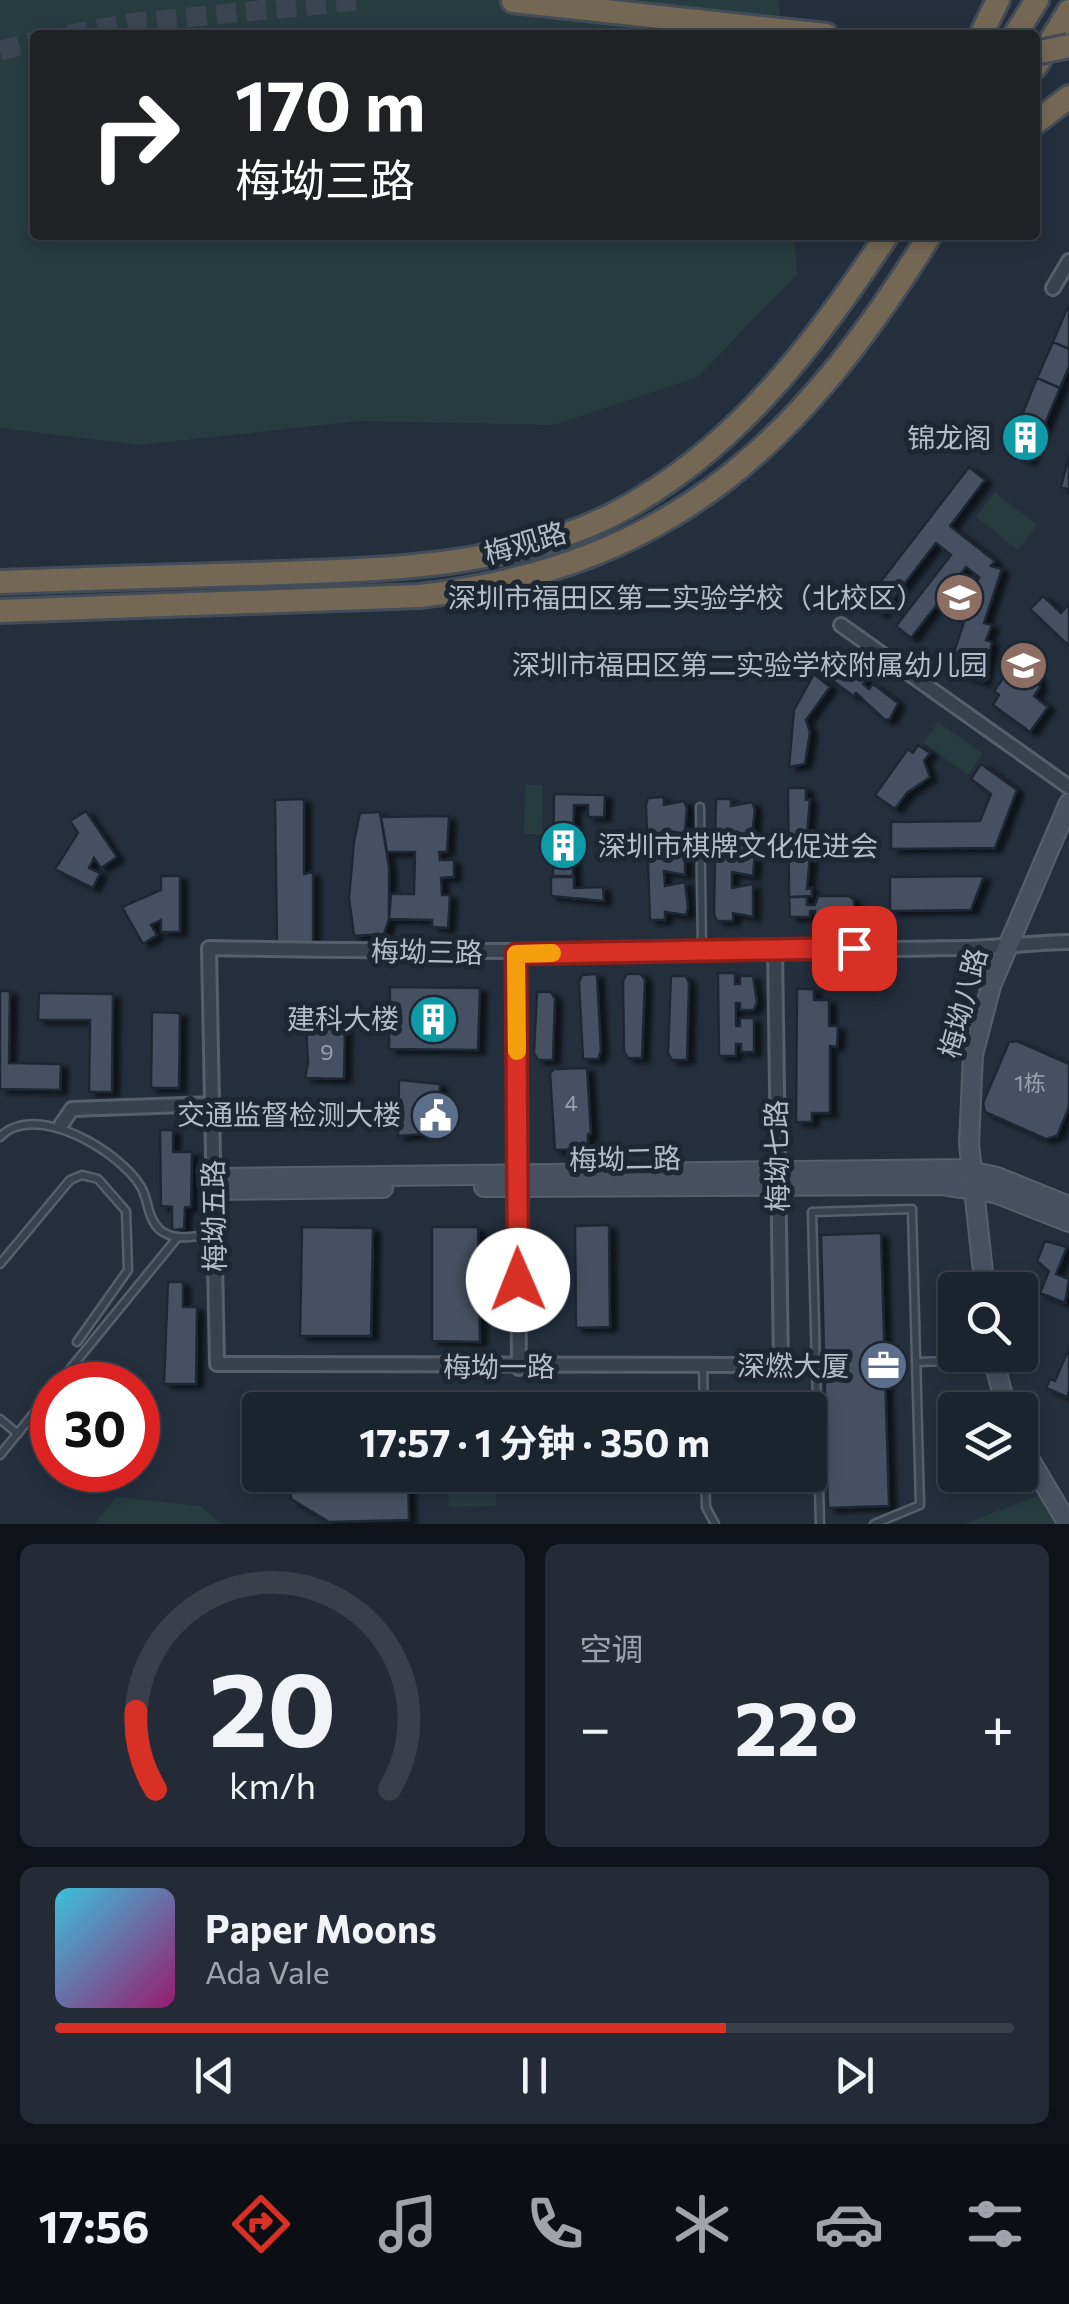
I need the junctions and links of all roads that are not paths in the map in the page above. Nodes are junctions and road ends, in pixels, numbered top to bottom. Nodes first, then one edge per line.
1 (513, 1) edge
2 (996, 5) edge
3 (1033, 6) edge
4 (1066, 29) edge
5 (787, 30) edge
6 (984, 30) edge
7 (1018, 30) edge
8 (1040, 49) edge
9 (1040, 61) edge
10 (1069, 97) edge
11 (1040, 120) edge
12 (881, 240) edge
13 (928, 240) edge
14 (1069, 261) edge
15 (1052, 288) dead end
16 (0, 582) edge
17 (0, 611) edge
18 (840, 626) dead end
19 (1069, 787) edge
20 (1069, 803) edge
21 (700, 807) dead end
22 (1069, 942) edge
23 (1006, 947) junction
24 (209, 948) joint
25 (775, 948) junction
26 (702, 950) junction
27 (516, 954) junction
28 (212, 1104) junction
29 (61, 1125) junction
30 (0, 1137) edge
31 (777, 1179) junction
32 (974, 1180) junction
33 (516, 1181) junction
34 (214, 1184) junction
35 (1069, 1206) edge
36 (1069, 1222) edge
37 (215, 1234) junction
38 (177, 1238) junction
39 (0, 1264) edge
40 (983, 1272) edge
41 (76, 1342) dead end
42 (938, 1361) edge
43 (77, 1362) edge
44 (916, 1362) junction
45 (217, 1364) joint
46 (781, 1364) joint
47 (702, 1367) junction
48 (519, 1368) junction
49 (703, 1392) edge
50 (0, 1418) edge
51 (30, 1419) edge
52 (18, 1434) junction
53 (0, 1455) edge
54 (1038, 1473) edge
55 (706, 1492) edge
56 (716, 1524) edge
57 (820, 1524) edge
58 (874, 1524) edge
59 (1068, 1524) edge

1 - 5 highway
2 - 6 highway
3 - 7 highway
4 - 8 highway, bridge
4 - 9 highway
10 - 11 highway
12 - 16 highway, 梅观路
13 - 17 highway, 梅观路
14 - 15 street
18 - 19 street
20 - 23 street, 梅坳八路
21 - 26 lane
22 - 23 street, 梅坳三路
23 - 25 street, 梅坳三路
23 - 32 street, 梅坳八路
24 - 27 street, 梅坳三路
24 - 28 street, 梅坳五路
25 - 26 street, 梅坳三路
25 - 31 street, 梅坳七路
26 - 27 street, 梅坳三路
27 - 33 street
28 - 29 street
28 - 34 street, 梅坳五路
29 - 30 lane
29 - 38 lane
31 - 32 street, 梅坳二路
31 - 33 street, 梅坳二路
31 - 46 street, 梅坳七路
32 - 35 street
32 - 36 street
32 - 40 street, 梅坳八路
33 - 34 street, 梅坳二路
33 - 48 street
34 - 37 street, 梅坳五路
37 - 38 lane
37 - 45 street, 梅坳五路
38 - 43 lane
39 - 41 lane
42 - 44 lane
44 - 57 lane
44 - 58 lane
45 - 48 street, 梅坳一路
46 - 47 street, 梅坳一路
47 - 48 street, 梅坳一路
47 - 49 lane
50 - 52 lane
51 - 52 lane
52 - 53 lane
54 - 59 street
55 - 56 lane

